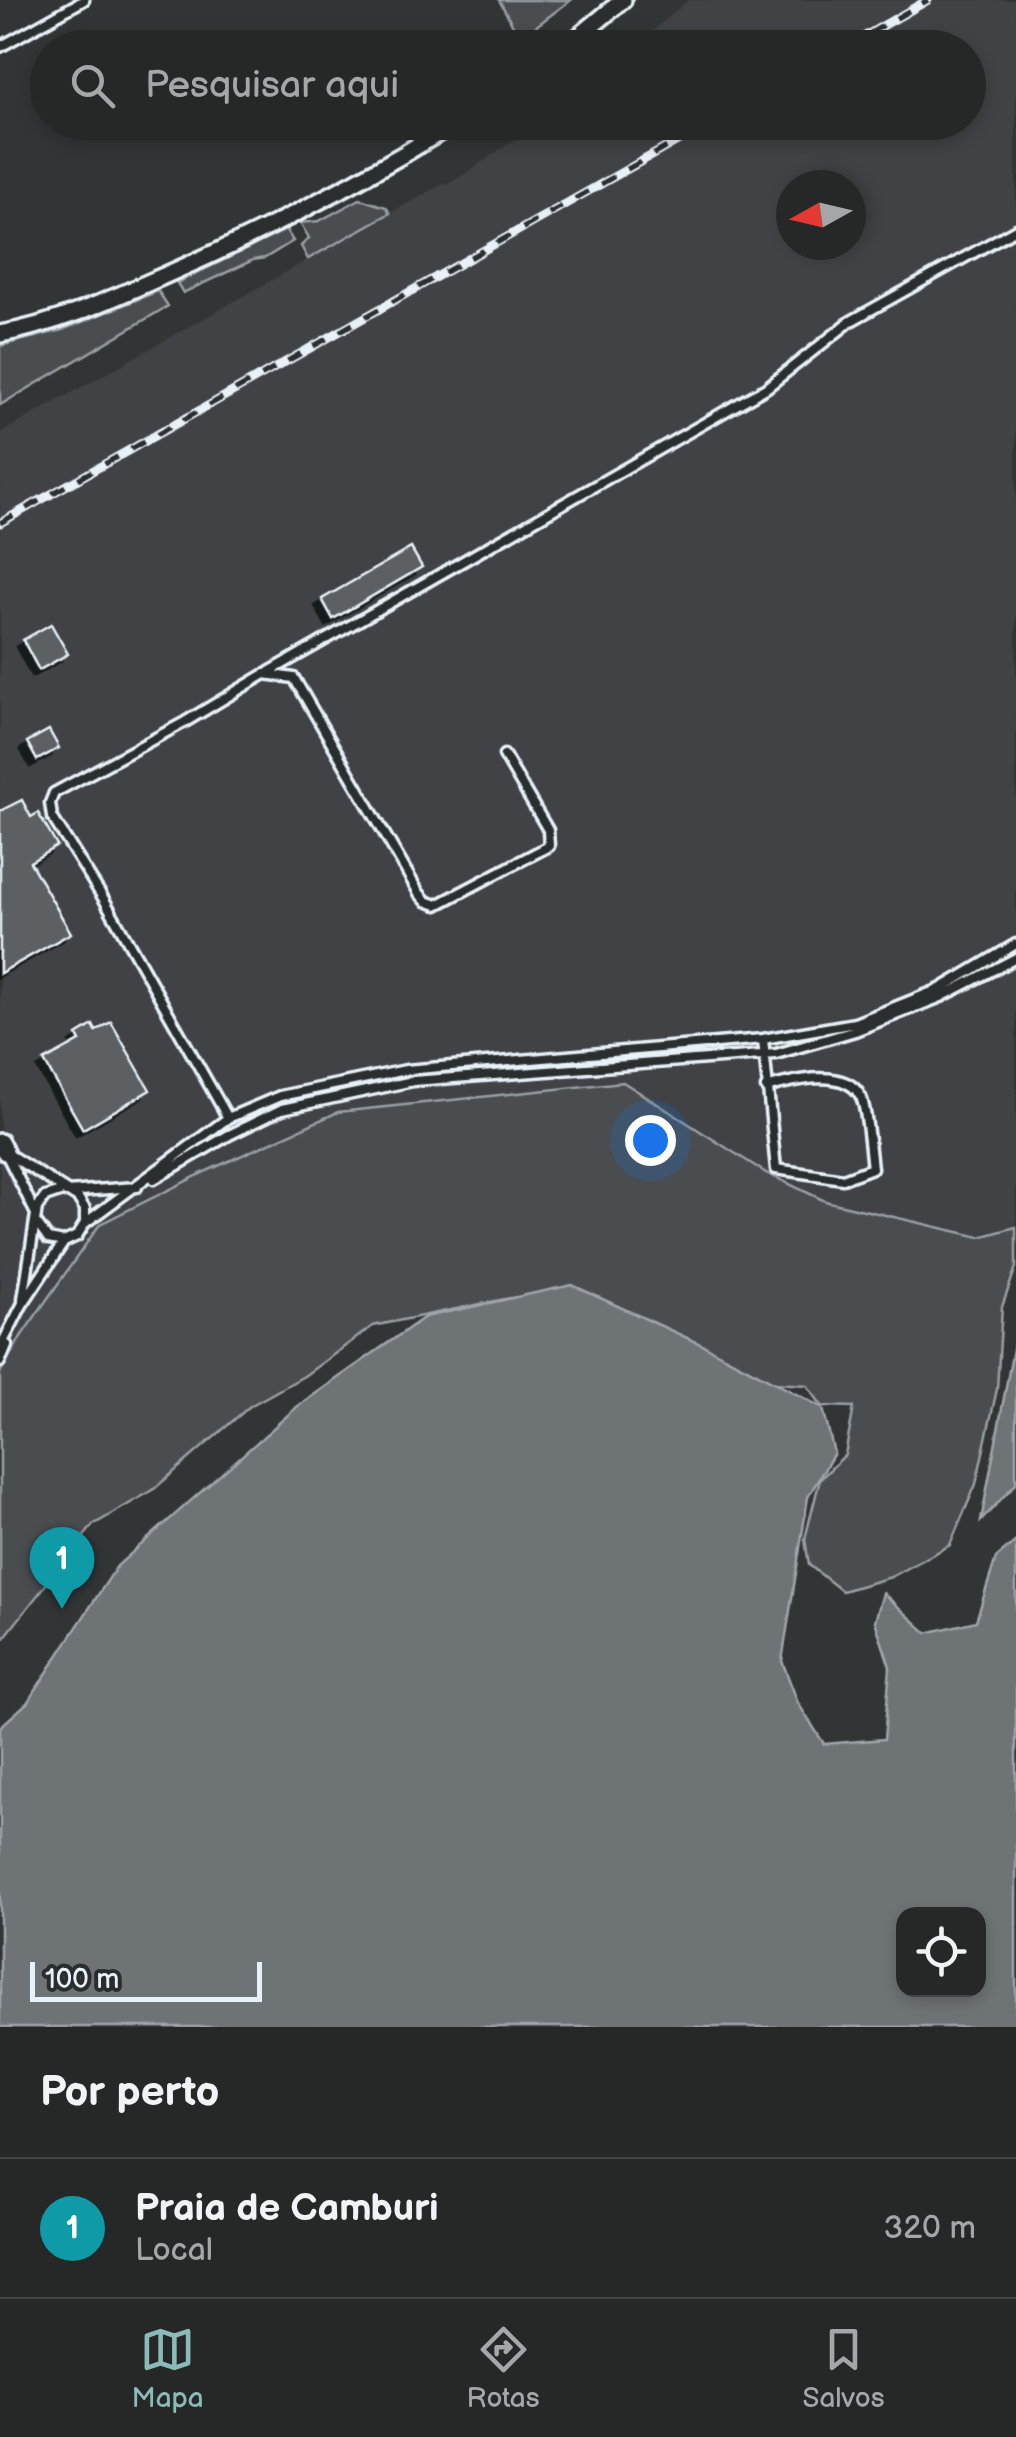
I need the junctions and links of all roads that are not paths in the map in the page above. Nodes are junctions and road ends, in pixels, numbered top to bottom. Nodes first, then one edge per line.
1 (84, 0) edge
2 (623, 0) edge
3 (32, 30) edge
4 (587, 30) edge
5 (30, 31) edge
6 (0, 48) edge
7 (427, 140) edge
8 (1016, 228) edge
9 (0, 334) edge
10 (265, 674) junction
11 (504, 755) dead end
12 (1016, 944) edge
13 (1016, 958) edge
14 (763, 1039) junction
15 (764, 1055) junction
16 (766, 1088) junction
17 (228, 1118) junction
18 (3, 1147) edge
19 (138, 1187) junction
20 (65, 1192) junction
21 (36, 1217) junction
22 (86, 1223) junction
23 (64, 1242) junction
24 (22, 1305) junction
25 (0, 1348) edge
26 (0, 1362) edge

1 - 3 lane
2 - 4 street
5 - 6 lane
7 - 9 street
8 - 10 lane
10 - 11 lane
10 - 17 lane
12 - 14 lane
13 - 15 lane
14 - 15 lane
14 - 17 lane
15 - 16 lane
15 - 19 lane
16 - 16 lane
17 - 19 lane
18 - 20 lane
18 - 21 lane
19 - 20 lane
19 - 22 lane
20 - 21 lane
20 - 22 lane
21 - 23 lane
21 - 24 lane
22 - 23 lane
23 - 24 lane
24 - 25 lane
24 - 26 lane

